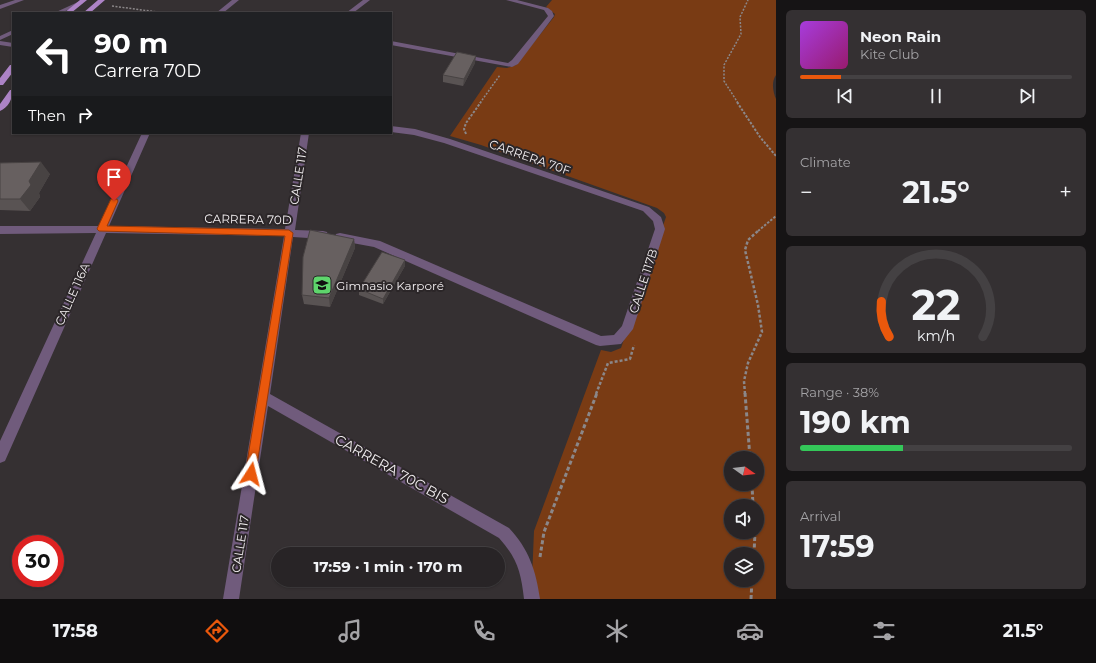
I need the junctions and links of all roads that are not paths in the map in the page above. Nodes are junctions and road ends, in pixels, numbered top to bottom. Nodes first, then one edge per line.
1 (21, 0) edge
2 (102, 0) edge
3 (236, 0) edge
4 (367, 0) edge
5 (509, 0) edge
6 (82, 1) edge
7 (0, 7) edge
8 (59, 12) edge
9 (68, 12) edge
10 (87, 12) edge
11 (220, 12) edge
12 (350, 12) edge
13 (12, 32) edge
14 (0, 38) edge
15 (0, 43) edge
16 (392, 43) edge
17 (12, 45) edge
18 (12, 68) edge
19 (0, 83) edge
20 (12, 93) edge
21 (0, 109) edge
22 (392, 129) edge
23 (146, 134) edge
24 (305, 134) edge
25 (658, 219) joint
26 (102, 229) junction
27 (0, 230) edge
28 (289, 233) junction
29 (617, 340) joint
30 (264, 396) junction
31 (0, 456) edge
32 (232, 599) edge
33 (532, 599) edge

1 - 7 street
2 - 10 main road
3 - 11 street
4 - 12 street
5 - 16 street
6 - 8 lane
6 - 9 main road
13 - 14 lane
15 - 17 lane
18 - 19 main road
20 - 21 main road
22 - 25 street, CARRERA 70F
23 - 26 street, CALLE 116A
24 - 28 street, CALLE 117
25 - 29 street, CALLE 117B
26 - 27 street, CARRERA 70D
26 - 28 street, CARRERA 70D
26 - 31 street, CALLE 116A
28 - 29 street, CARRERA 70D
28 - 30 street, CALLE 117
30 - 32 street, CALLE 117
30 - 33 street, CARRERA 70C BIS

